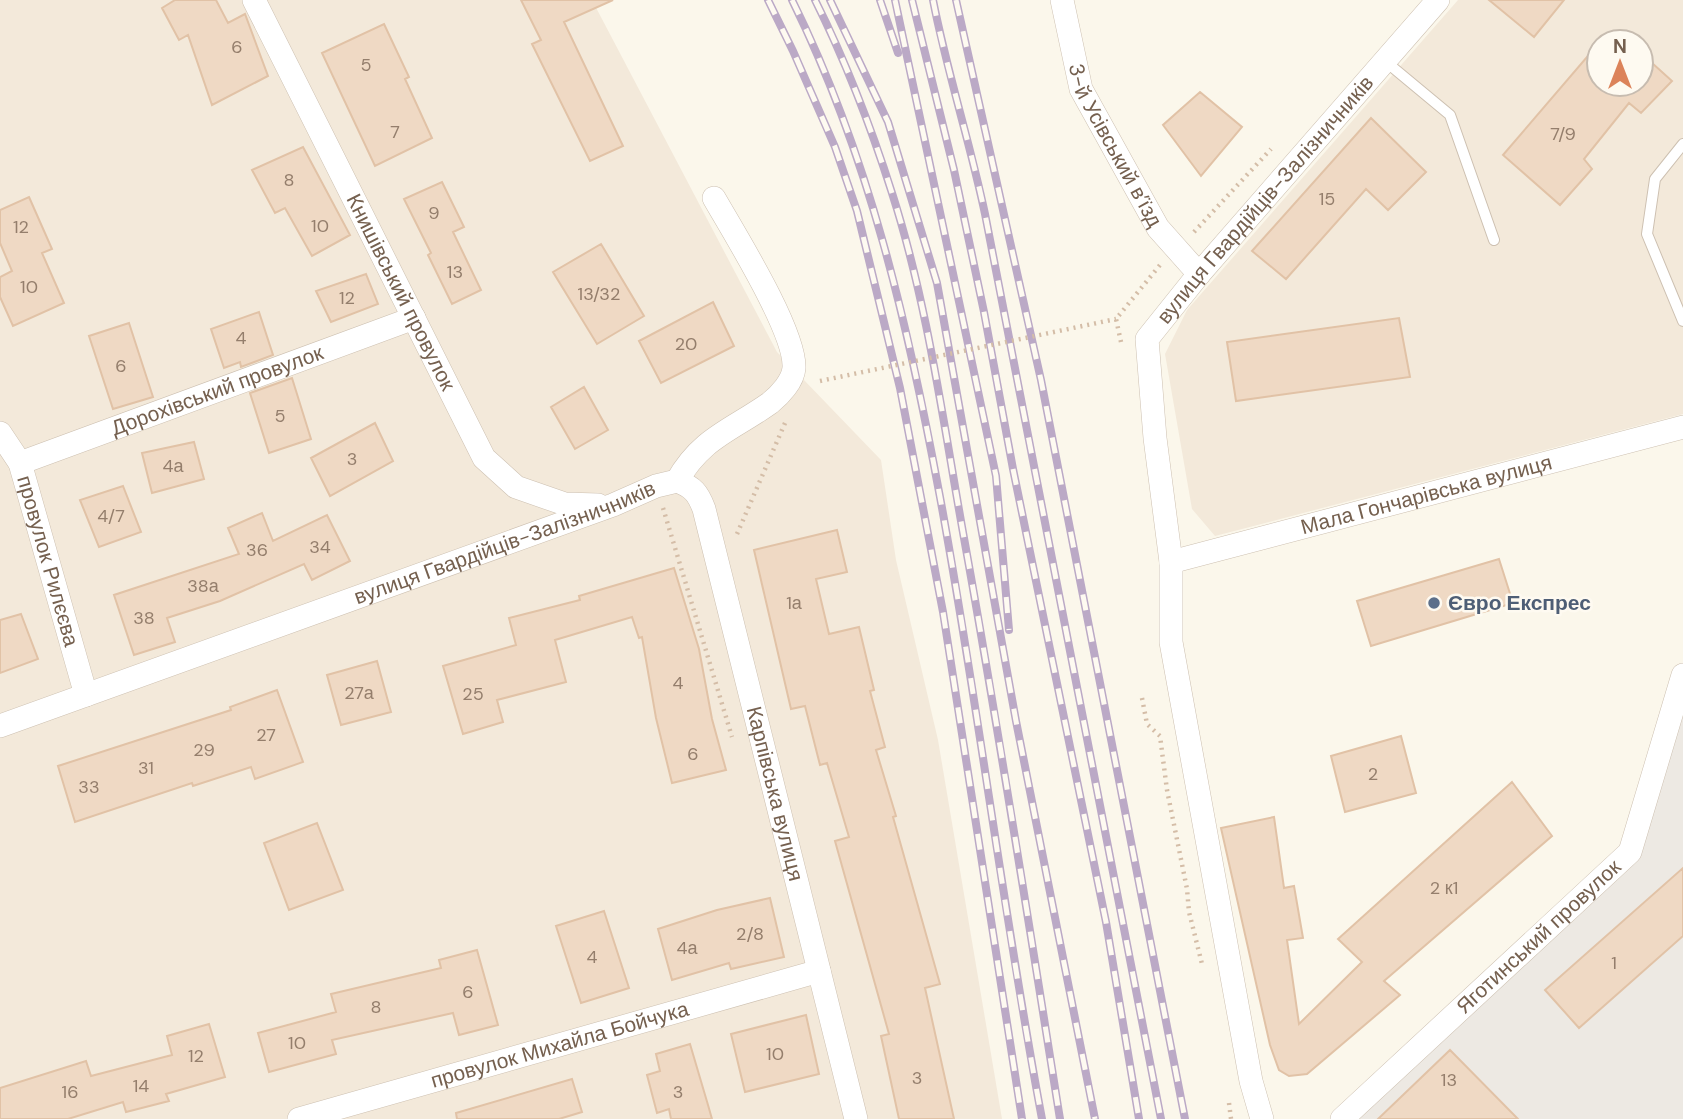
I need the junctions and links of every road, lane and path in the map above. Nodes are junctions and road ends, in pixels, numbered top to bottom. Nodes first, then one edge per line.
1 (254, 0) edge
2 (1062, 0) edge
3 (1438, 0) edge
4 (1385, 61) junction
5 (1278, 141) dead end
6 (1683, 144) edge
7 (714, 198) dead end
8 (1494, 240) dead end
9 (1178, 250) junction
10 (1199, 274) junction
11 (414, 318) junction
12 (1683, 321) edge
13 (820, 381) dead end
14 (787, 386) junction
15 (1683, 427) edge
16 (0, 433) edge
17 (20, 463) junction
18 (677, 481) junction
19 (613, 505) junction
20 (737, 534) dead end
21 (1171, 562) junction
22 (1683, 675) edge
23 (86, 695) junction
24 (1142, 698) dead end
25 (0, 726) edge
26 (1203, 967) dead end
27 (819, 971) junction
28 (1228, 1095) dead end
29 (299, 1119) edge
30 (856, 1119) edge
31 (1231, 1119) edge
32 (1262, 1119) edge
33 (1342, 1119) edge

1 - 11 street, Книшівський провулок
2 - 9 street, 3-й Усівський в’їзд
3 - 4 street, вулиця Гвардійців-Залізничників
4 - 8 lane
4 - 10 street, вулиця Гвардійців-Залізничників
5 - 9 path
6 - 12 lane
7 - 14 street
9 - 10 street, 3-й Усівський в’їзд
9 - 13 path, bridge
10 - 21 street, вулиця Гвардійців-Залізничників
11 - 17 street, Дорохівський провулок
11 - 19 street, Книшівський провулок
14 - 18 street, вулиця Гвардійців-Залізничників
14 - 20 path
15 - 21 street, Мала Гончарівська вулиця
16 - 17 street, провулок Рилєєва
17 - 23 street, провулок Рилєєва
18 - 19 street, вулиця Гвардійців-Залізничників
18 - 27 street, Карпівська вулиця
19 - 23 street, вулиця Гвардійців-Залізничників
21 - 32 street, вулиця Гвардійців-Залізничників
22 - 33 street, Яготинський провулок
23 - 25 street, вулиця Гвардійців-Залізничників
24 - 26 path
27 - 29 street, провулок Михайла Бойчука
27 - 30 street, Карпівська вулиця
28 - 31 path

